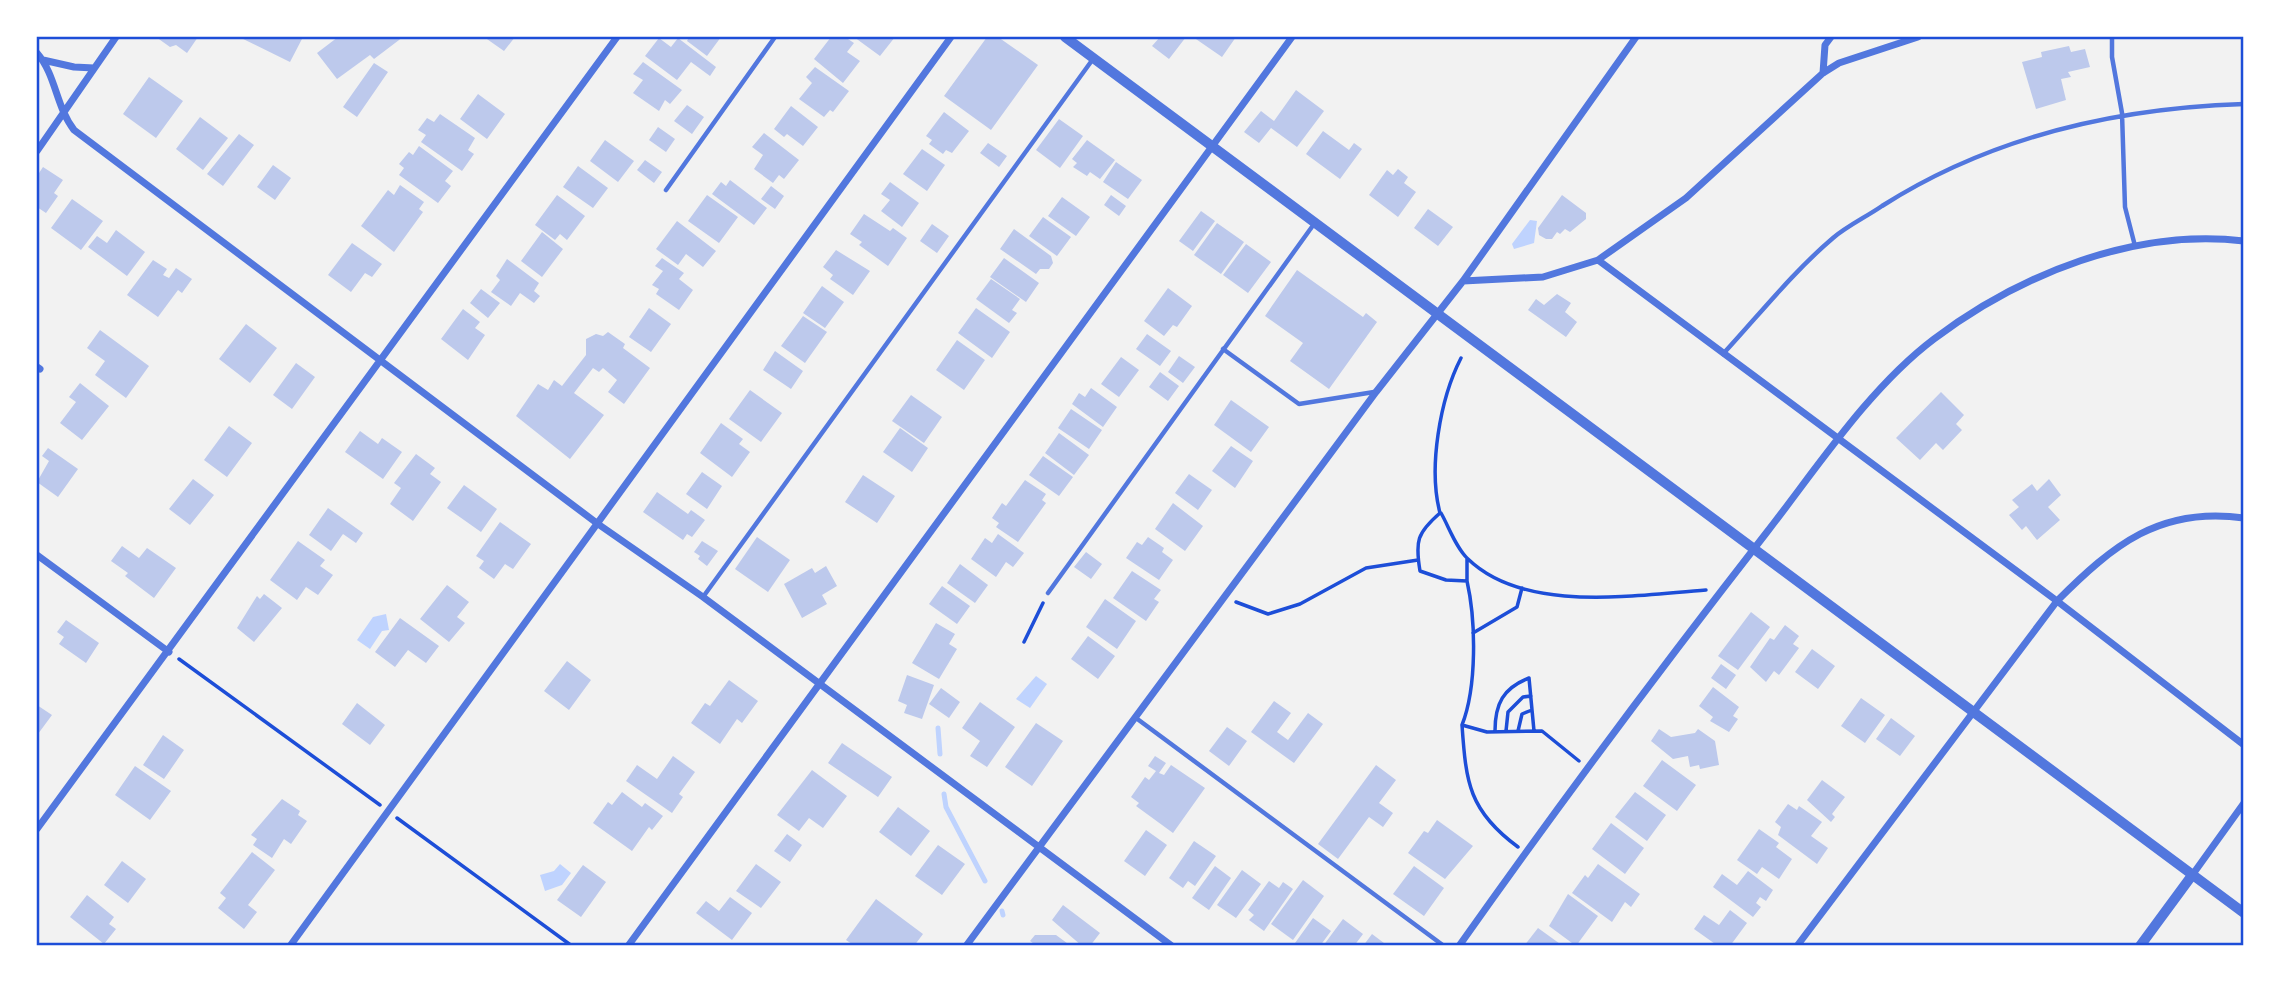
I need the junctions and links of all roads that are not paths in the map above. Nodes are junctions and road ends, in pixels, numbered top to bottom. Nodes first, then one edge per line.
1 (116, 37) edge
2 (617, 37) edge
3 (775, 37) edge
4 (951, 37) edge
5 (1065, 37) edge
6 (1292, 37) edge
7 (1636, 37) edge
8 (1831, 37) edge
9 (1919, 37) edge
10 (2112, 37) edge
11 (40, 57) edge
12 (1094, 58) junction
13 (94, 68) junction
14 (1823, 73) junction
15 (2244, 104) edge
16 (2122, 113) junction
17 (62, 115) junction
18 (1212, 145) junction
19 (37, 150) edge
20 (666, 190) dead end
21 (1315, 222) junction
22 (2244, 241) edge
23 (2135, 246) junction
24 (1598, 260) junction
25 (1463, 281) junction
26 (1438, 313) junction
27 (1223, 349) junction
28 (1723, 354) junction
29 (382, 362) junction
30 (1376, 392) junction
31 (1840, 438) junction
32 (2244, 518) edge
33 (598, 524) junction
34 (1753, 550) junction
35 (37, 555) edge
36 (1048, 593) road end
37 (702, 597) junction
38 (2057, 601) junction
39 (169, 652) junction
40 (819, 686) junction
41 (1973, 711) junction
42 (1136, 718) junction
43 (2244, 745) edge
44 (2244, 803) edge
45 (37, 829) edge
46 (1039, 849) junction
47 (2193, 874) junction
48 (2244, 913) edge
49 (290, 946) edge
50 (628, 946) edge
51 (967, 946) edge
52 (1172, 946) edge
53 (1444, 946) edge
54 (1459, 946) edge
55 (1797, 946) edge
56 (2140, 946) edge

1 - 13 street
2 - 29 street
3 - 20 lane
4 - 33 street
5 - 12 street
6 - 18 street
7 - 25 street
8 - 14 street
9 - 14 street
10 - 16 lane
11 - 13 street
11 - 17 street
12 - 18 street
12 - 37 lane
13 - 17 street
14 - 24 street
15 - 16 lane
16 - 23 lane
16 - 28 lane
17 - 19 street
17 - 29 street
18 - 21 street
18 - 40 street
21 - 26 street
21 - 27 lane
22 - 23 street
23 - 31 street
24 - 25 street
24 - 28 street
25 - 26 street
26 - 30 street
26 - 34 street
27 - 30 lane
27 - 36 lane
28 - 31 street
29 - 33 street
29 - 39 street
30 - 42 street
31 - 34 street
31 - 38 street
32 - 38 street
33 - 37 street
33 - 49 street
34 - 41 street
34 - 54 street
35 - 39 street
37 - 40 street
38 - 41 street
38 - 43 street
39 - 45 street
40 - 46 street
40 - 50 street
41 - 47 street
41 - 55 street
42 - 46 street
42 - 53 lane
44 - 47 street
46 - 51 street
46 - 52 street
47 - 48 street
47 - 56 street

